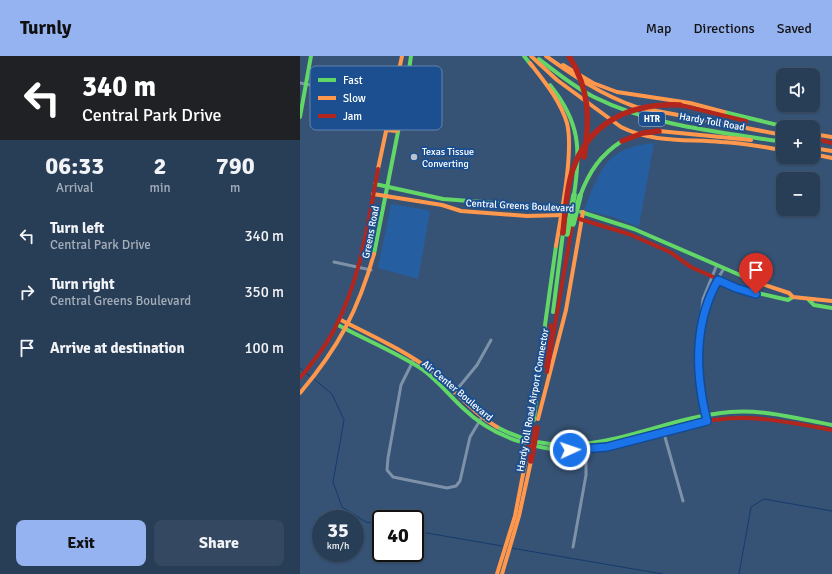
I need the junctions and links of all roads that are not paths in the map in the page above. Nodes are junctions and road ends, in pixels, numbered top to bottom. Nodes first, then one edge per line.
1 (311, 56) edge
2 (402, 56) edge
3 (524, 56) edge
4 (532, 56) edge
5 (536, 56) edge
6 (546, 56) edge
7 (552, 56) edge
8 (569, 56) edge
9 (530, 63) junction
10 (400, 66) edge
11 (303, 84) edge
12 (300, 117) edge
13 (776, 124) edge
14 (776, 128) edge
15 (386, 130) joint
16 (397, 131) joint
17 (776, 134) edge
18 (820, 135) edge
19 (832, 137) edge
20 (820, 140) edge
21 (776, 141) edge
22 (832, 143) edge
23 (776, 144) edge
24 (776, 149) edge
25 (820, 149) edge
26 (832, 151) edge
27 (820, 155) edge
28 (832, 158) edge
29 (375, 184) junction
30 (388, 187) junction
31 (373, 194) junction
32 (577, 195) junction
33 (386, 197) junction
34 (443, 199) junction
35 (504, 204) junction
36 (442, 205) junction
37 (561, 208) junction
38 (504, 214) junction
39 (560, 214) junction
40 (583, 215) junction
41 (616, 222) junction
42 (614, 228) junction
43 (567, 234) junction
44 (334, 262) dead end
45 (360, 267) junction
46 (716, 267) junction
47 (371, 270) junction
48 (723, 270) junction
49 (712, 276) junction
50 (718, 280) junction
51 (793, 297) junction
52 (809, 300) junction
53 (832, 301) edge
54 (832, 308) edge
55 (702, 318) junction
56 (339, 323) junction
57 (350, 325) junction
58 (347, 331) junction
59 (491, 340) dead end
60 (413, 361) junction
61 (302, 376) edge
62 (300, 393) edge
63 (453, 394) junction
64 (706, 418) junction
65 (480, 419) junction
66 (536, 420) junction
67 (789, 420) junction
68 (832, 425) edge
69 (663, 429) junction
70 (832, 430) edge
71 (586, 448) junction
72 (683, 502) dead end
73 (573, 547) dead end
74 (506, 553) junction
75 (497, 574) edge
76 (502, 574) edge

1 - 11 main road
2 - 10 main road, Greens Road
3 - 9 main road
4 - 24 main road
5 - 21 main road, Hardy Toll Road / HTR
6 - 17 main road, Hardy Toll Road / HTR
7 - 13 main road
8 - 32 main road, bridge
9 - 32 main road
9 - 37 main road
11 - 12 main road
14 - 43 main road, bridge
15 - 16 main road
15 - 29 main road, Greens Road
16 - 30 main road, Greens Road
18 - 19 main road
20 - 22 main road
23 - 32 main road, bridge
25 - 26 main road
27 - 28 main road
29 - 30 main road, Central Greens Boulevard
29 - 31 main road, Greens Road
30 - 33 main road, Greens Road
30 - 34 main road, Central Greens Boulevard
31 - 33 main road, Central Greens Boulevard
31 - 45 main road, Greens Road
32 - 43 main road, bridge
32 - 43 main road, Hardy Toll Road Airport Connector, bridge
33 - 36 main road, Central Greens Boulevard
33 - 47 main road, Greens Road
34 - 35 main road, Central Greens Boulevard
34 - 36 main road
35 - 37 main road, Central Greens Boulevard
35 - 38 main road
36 - 38 main road, Central Greens Boulevard
37 - 39 main road
37 - 40 main road, Central Greens Boulevard
38 - 39 main road, Central Greens Boulevard
39 - 40 main road, Central Greens Boulevard
39 - 66 main road
40 - 41 main road, Central Greens Boulevard
40 - 42 main road, Central Greens Boulevard
40 - 66 main road
41 - 42 main road
41 - 46 main road, Central Greens Boulevard
42 - 49 main road, Central Greens Boulevard
43 - 66 main road, Hardy Toll Road Airport Connector
43 - 66 main road, Hardy Toll Road Airport Connector
44 - 45 street
45 - 47 street
45 - 56 main road, Greens Road
46 - 48 main road, Central Greens Boulevard
46 - 49 street
47 - 57 main road, Greens Road
48 - 50 street
48 - 51 main road, Central Greens Boulevard
49 - 50 main road, Central Greens Boulevard
49 - 55 street
50 - 51 main road, Central Greens Boulevard
50 - 55 street
51 - 52 main road, Central Greens Boulevard
52 - 53 main road, Central Greens Boulevard
52 - 54 main road, Central Greens Boulevard
55 - 64 street
56 - 57 main road, Air Center Boulevard
56 - 58 main road, Air Center Boulevard
56 - 61 main road, Greens Road
57 - 58 main road, Greens Road
57 - 60 main road, Air Center Boulevard
58 - 60 main road, Air Center Boulevard
58 - 62 main road, Greens Road
59 - 63 street
60 - 63 main road, Air Center Boulevard
60 - 65 street
63 - 65 main road, Air Center Boulevard
64 - 67 main road, Air Center Boulevard
64 - 69 main road, Air Center Boulevard
65 - 71 main road, Air Center Boulevard
66 - 74 main road, Hardy Toll Road Airport Connector, bridge
67 - 68 main road, Air Center Boulevard
67 - 70 main road, Air Center Boulevard
69 - 71 main road, Air Center Boulevard
69 - 72 street
71 - 73 street
74 - 75 main road, Hardy Toll Road Airport Connector
74 - 76 main road, Hardy Toll Road Airport Connector

